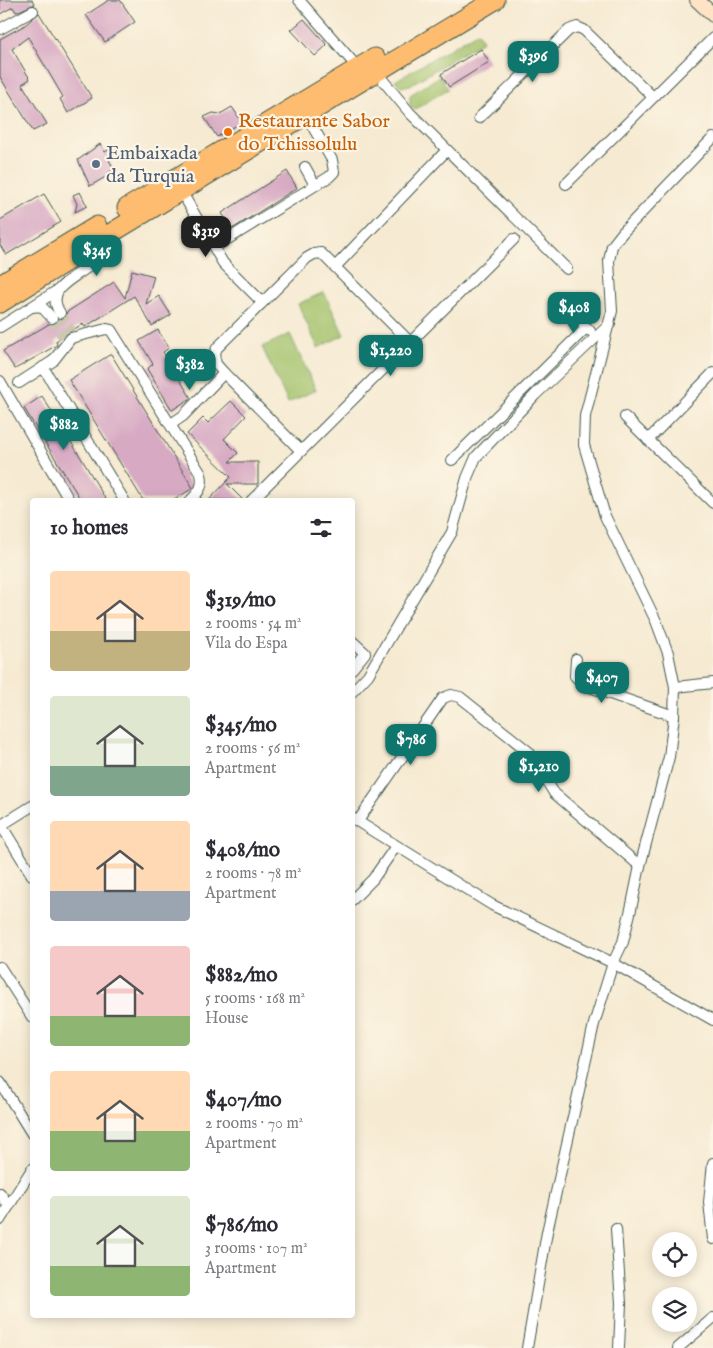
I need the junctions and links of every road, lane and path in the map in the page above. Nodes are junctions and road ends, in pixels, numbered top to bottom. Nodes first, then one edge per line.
1 (299, 0) edge
2 (470, 0) edge
3 (495, 0) edge
4 (697, 0) edge
5 (33, 11) dead end
6 (713, 15) edge
7 (0, 29) edge
8 (713, 38) edge
9 (367, 70) junction
10 (653, 97) junction
11 (306, 115) junction
12 (479, 118) dead end
13 (713, 138) edge
14 (447, 150) junction
15 (304, 168) dead end
16 (566, 184) dead end
17 (315, 185) junction
18 (181, 191) junction
19 (108, 235) junction
20 (514, 238) dead end
21 (215, 247) junction
22 (336, 266) junction
23 (568, 269) dead end
24 (0, 285) edge
25 (58, 290) junction
26 (262, 302) junction
27 (0, 303) edge
28 (29, 308) junction
29 (571, 312) dead end
30 (0, 318) edge
31 (610, 324) junction
32 (0, 327) edge
33 (586, 328) junction
34 (596, 337) junction
35 (409, 341) junction
36 (43, 368) junction
37 (224, 373) junction
38 (713, 373) edge
39 (0, 381) edge
40 (20, 382) dead end
41 (625, 417) dead end
42 (171, 424) junction
43 (648, 440) junction
44 (301, 451) junction
45 (452, 460) dead end
46 (68, 498) edge
47 (123, 498) edge
48 (193, 498) edge
49 (254, 498) edge
50 (713, 503) edge
51 (355, 643) edge
52 (576, 659) dead end
53 (355, 665) edge
54 (713, 683) edge
55 (675, 687) junction
56 (355, 689) edge
57 (674, 716) junction
58 (30, 807) edge
59 (355, 820) edge
60 (0, 826) edge
61 (396, 846) junction
62 (640, 866) junction
63 (30, 872) edge
64 (355, 897) edge
65 (613, 963) junction
66 (0, 967) edge
67 (30, 1014) edge
68 (713, 1020) edge
69 (0, 1082) edge
70 (30, 1131) edge
71 (713, 1163) edge
72 (30, 1172) edge
73 (0, 1193) edge
74 (711, 1202) edge
75 (9, 1206) junction
76 (0, 1220) edge
77 (616, 1229) dead end
78 (713, 1240) edge
79 (713, 1318) edge
80 (527, 1348) edge
81 (619, 1348) edge
82 (678, 1348) edge

1 - 9 street
2 - 9 highway
3 - 9 highway
4 - 6 main road
5 - 7 street
8 - 10 street
9 - 11 highway
9 - 14 street
9 - 24 highway
10 - 12 street
10 - 16 street
11 - 17 street
11 - 18 highway
13 - 31 street
14 - 22 street
14 - 23 street
15 - 17 street
17 - 21 street
18 - 19 highway
18 - 21 street
19 - 25 street
19 - 27 highway
20 - 35 street
21 - 26 street
22 - 26 street
22 - 35 street
25 - 28 street
25 - 28 street
26 - 37 street
28 - 30 street
28 - 32 street
29 - 33 street
31 - 34 street
31 - 55 street
33 - 34 street
33 - 45 street
34 - 56 street
35 - 44 street
36 - 40 street
36 - 42 street
36 - 47 street
37 - 42 street
37 - 44 street
38 - 43 street
39 - 46 street
41 - 43 street
42 - 48 street
43 - 50 street
44 - 49 street
51 - 53 street
52 - 57 street
54 - 55 street
55 - 57 street
57 - 62 street
58 - 60 street
59 - 61 street
59 - 62 street
60 - 63 street
61 - 64 street
61 - 65 street
62 - 65 street
65 - 68 street
65 - 80 street
66 - 67 street
69 - 70 street
71 - 74 street
72 - 75 street
73 - 75 street
74 - 78 street
75 - 76 street
77 - 81 street
79 - 82 street

